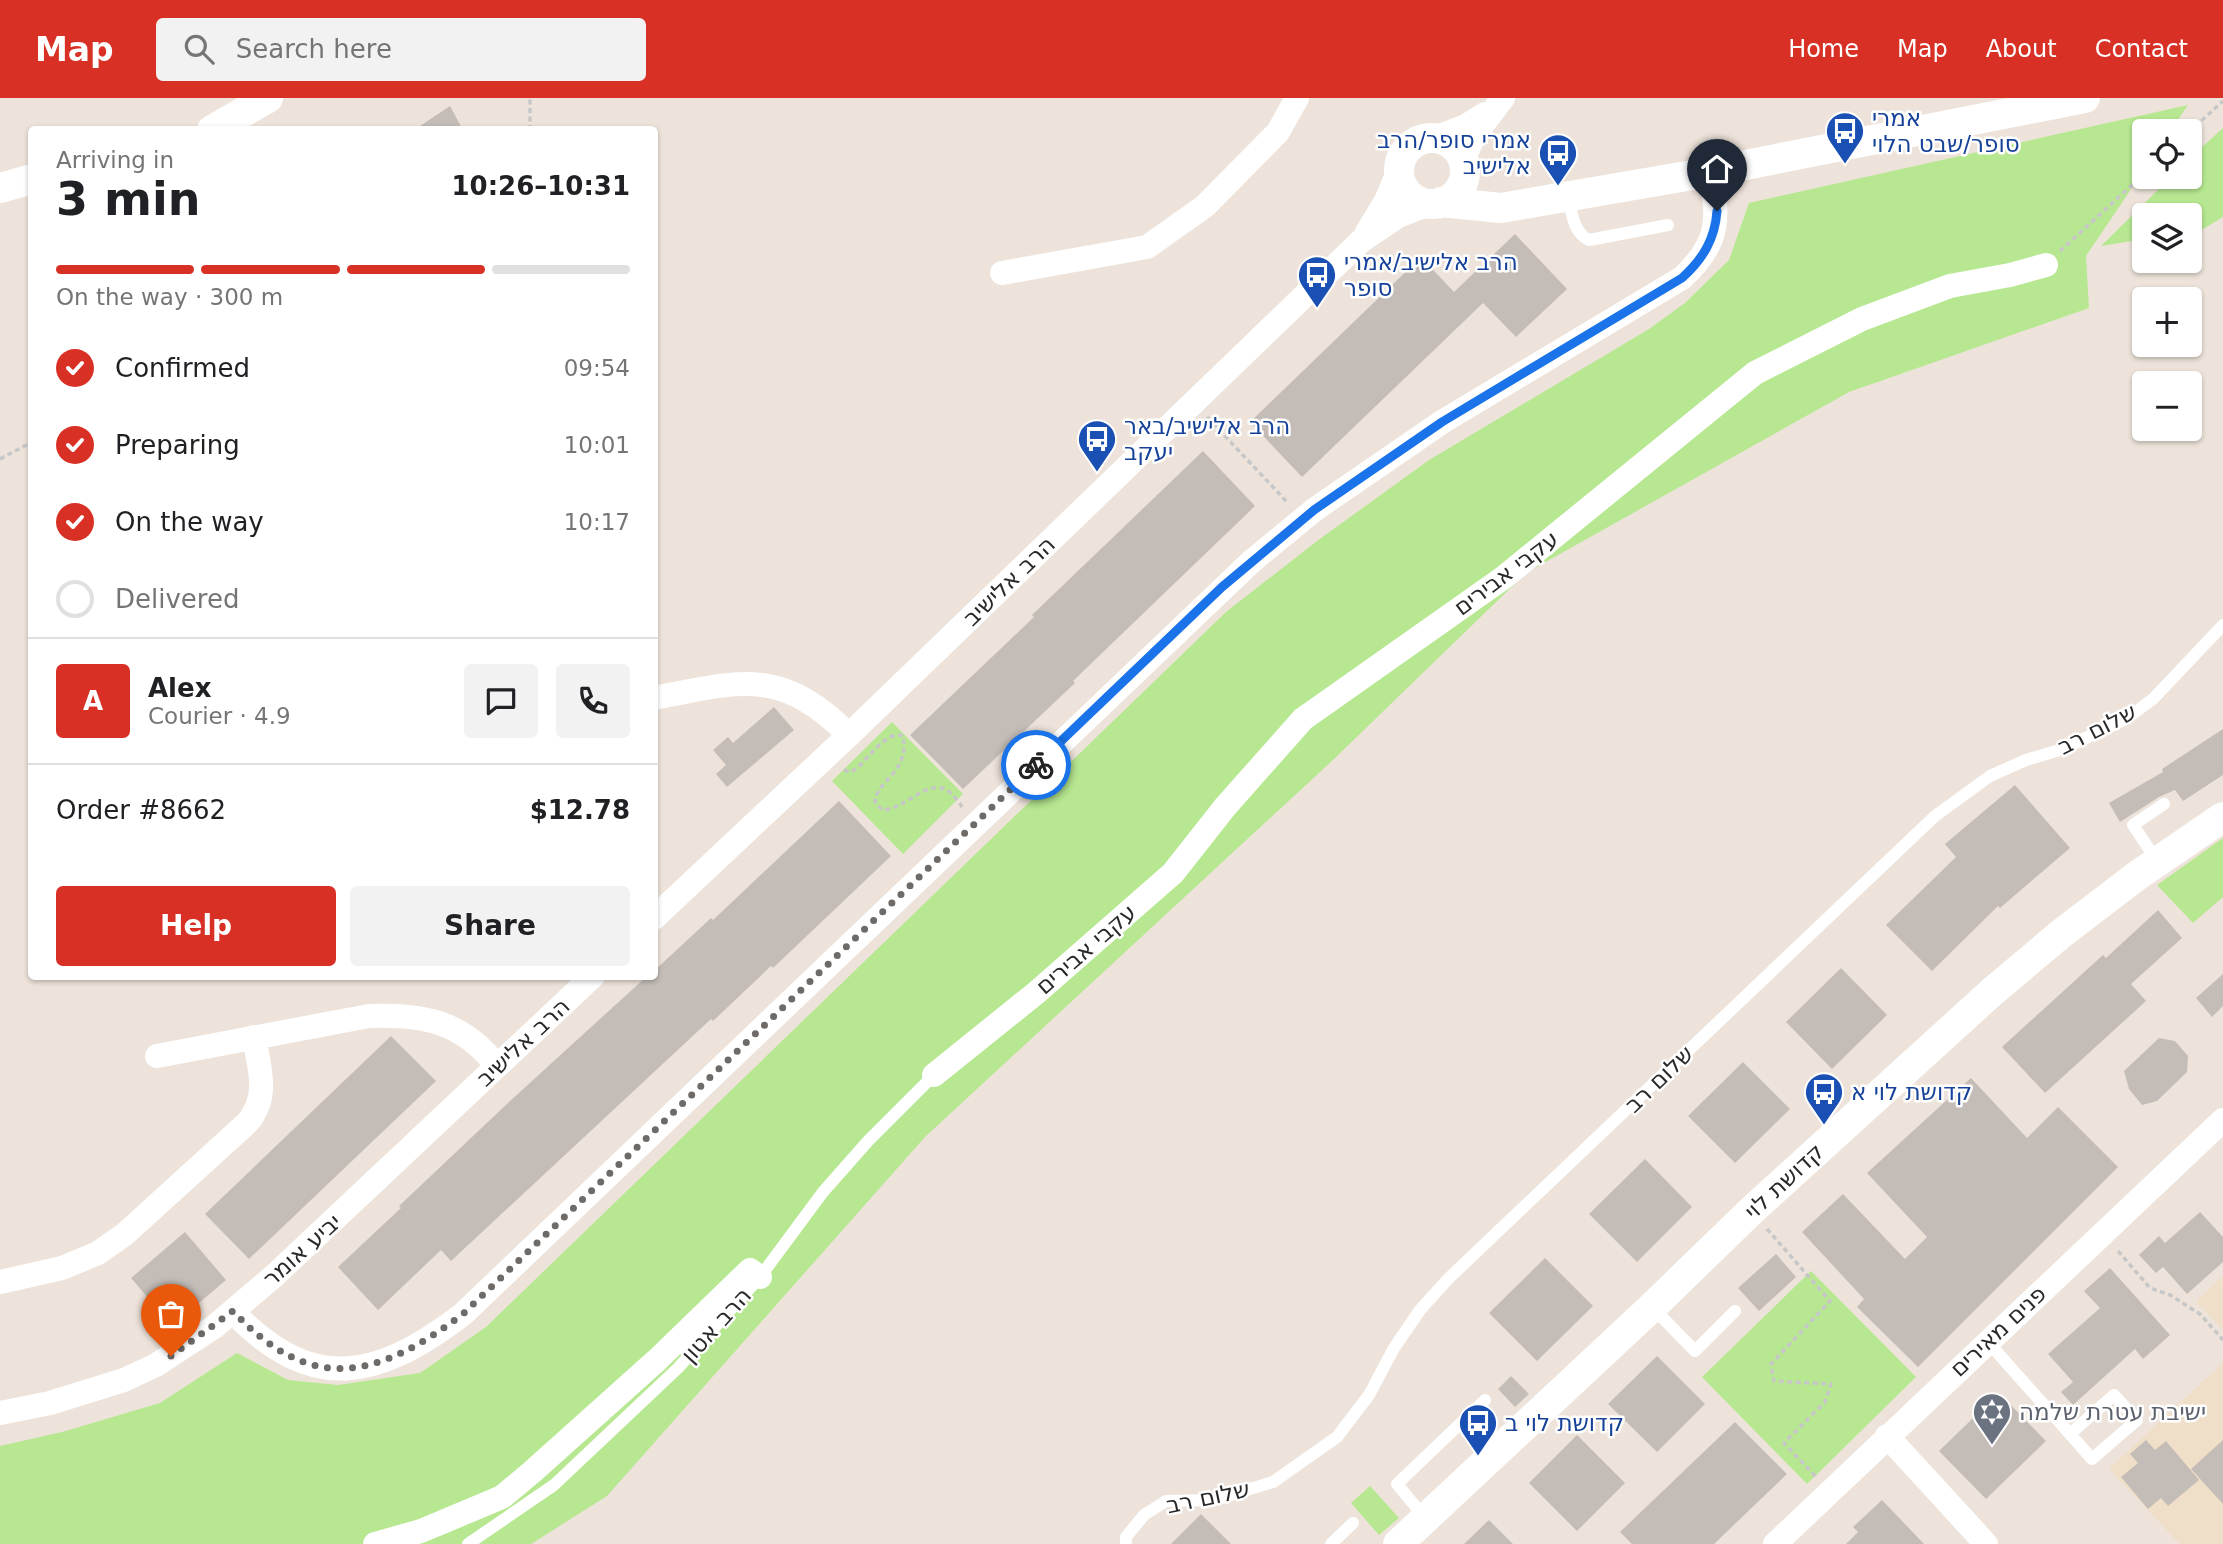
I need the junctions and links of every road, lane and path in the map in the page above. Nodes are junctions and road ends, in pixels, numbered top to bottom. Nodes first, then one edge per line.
1 (268, 98) edge
2 (530, 98) edge
3 (1297, 98) edge
4 (2085, 98) edge
5 (2223, 101) edge
6 (1500, 102) edge
7 (1998, 106) edge
8 (2202, 120) edge
9 (219, 126) edge
10 (530, 126) edge
11 (1435, 138) junction
12 (1464, 165) junction
13 (1399, 170) junction
14 (1710, 172) junction
15 (28, 180) edge
16 (2132, 185) edge
17 (0, 188) edge
18 (1568, 197) junction
19 (1435, 203) junction
20 (1525, 204) junction
21 (1668, 225) dead end
22 (1361, 241) junction
23 (2046, 265) joint
24 (1002, 273) dead end
25 (1193, 403) junction
26 (28, 444) edge
27 (0, 459) edge
28 (1303, 519) junction
29 (2223, 625) edge
30 (658, 697) edge
31 (849, 735) junction
32 (824, 758) junction
33 (2164, 804) dead end
34 (2223, 817) edge
35 (976, 822) junction
36 (2158, 862) junction
37 (658, 914) edge
38 (589, 980) edge
39 (254, 1037) junction
40 (157, 1056) dead end
41 (498, 1066) junction
42 (934, 1075) joint
43 (453, 1108) joint
44 (2223, 1120) edge
45 (1751, 1211) junction
46 (2103, 1233) junction
47 (760, 1277) junction
48 (0, 1282) edge
49 (1652, 1307) junction
50 (233, 1311) junction
51 (1735, 1311) dead end
52 (2223, 1340) edge
53 (1987, 1341) junction
54 (1485, 1400) dead end
55 (2, 1414) edge
56 (2070, 1434) junction
57 (1887, 1436) junction
58 (1829, 1492) junction
59 (1425, 1518) junction
60 (1353, 1523) dead end
61 (375, 1544) edge
62 (468, 1544) edge
63 (1126, 1544) edge
64 (1331, 1544) edge
65 (1398, 1544) edge
66 (1775, 1544) edge
67 (1986, 1544) edge

1 - 9 street
2 - 10 path
3 - 24 street
4 - 7 street
5 - 8 path
6 - 11 street
6 - 12 street
7 - 14 street
11 - 12 street
11 - 13 street
12 - 19 street
12 - 20 street
13 - 19 street
13 - 22 street
14 - 18 street
14 - 28 street
15 - 17 street
16 - 23 path
18 - 20 street
18 - 21 lane
19 - 20 street
19 - 22 street
22 - 25 street, הרב אלישיב
23 - 42 street, עקבי אבירים
25 - 28 path
25 - 31 street, הרב אלישיב
26 - 27 path
28 - 35 street
29 - 63 lane, שלום רב
30 - 31 street
31 - 32 street, הרב אלישיב
32 - 35 path
32 - 37 street, הרב אלישיב
33 - 36 lane
34 - 36 street, קדושת לוי
35 - 50 street
36 - 45 street, קדושת לוי
38 - 41 street, הרב אלישיב
39 - 40 street
39 - 41 street
39 - 48 street
41 - 43 street, הרב אלישיב
42 - 47 lane, הרב אטון
43 - 50 street, יביע אומר
44 - 46 street, פנים מאירים
45 - 49 street, קדושת לוי
45 - 58 path
46 - 52 path
46 - 53 street, פנים מאירים
47 - 61 street
47 - 62 lane, הרב אטון
49 - 51 lane
49 - 59 street, קדושת לוי
50 - 55 street, יביע אומר
53 - 56 lane
53 - 57 street, פנים מאירים
54 - 59 lane
56 - 56 lane
57 - 58 street, פנים מאירים
57 - 67 street
58 - 66 street, פנים מאירים
59 - 65 street, קדושת לוי
60 - 64 lane

